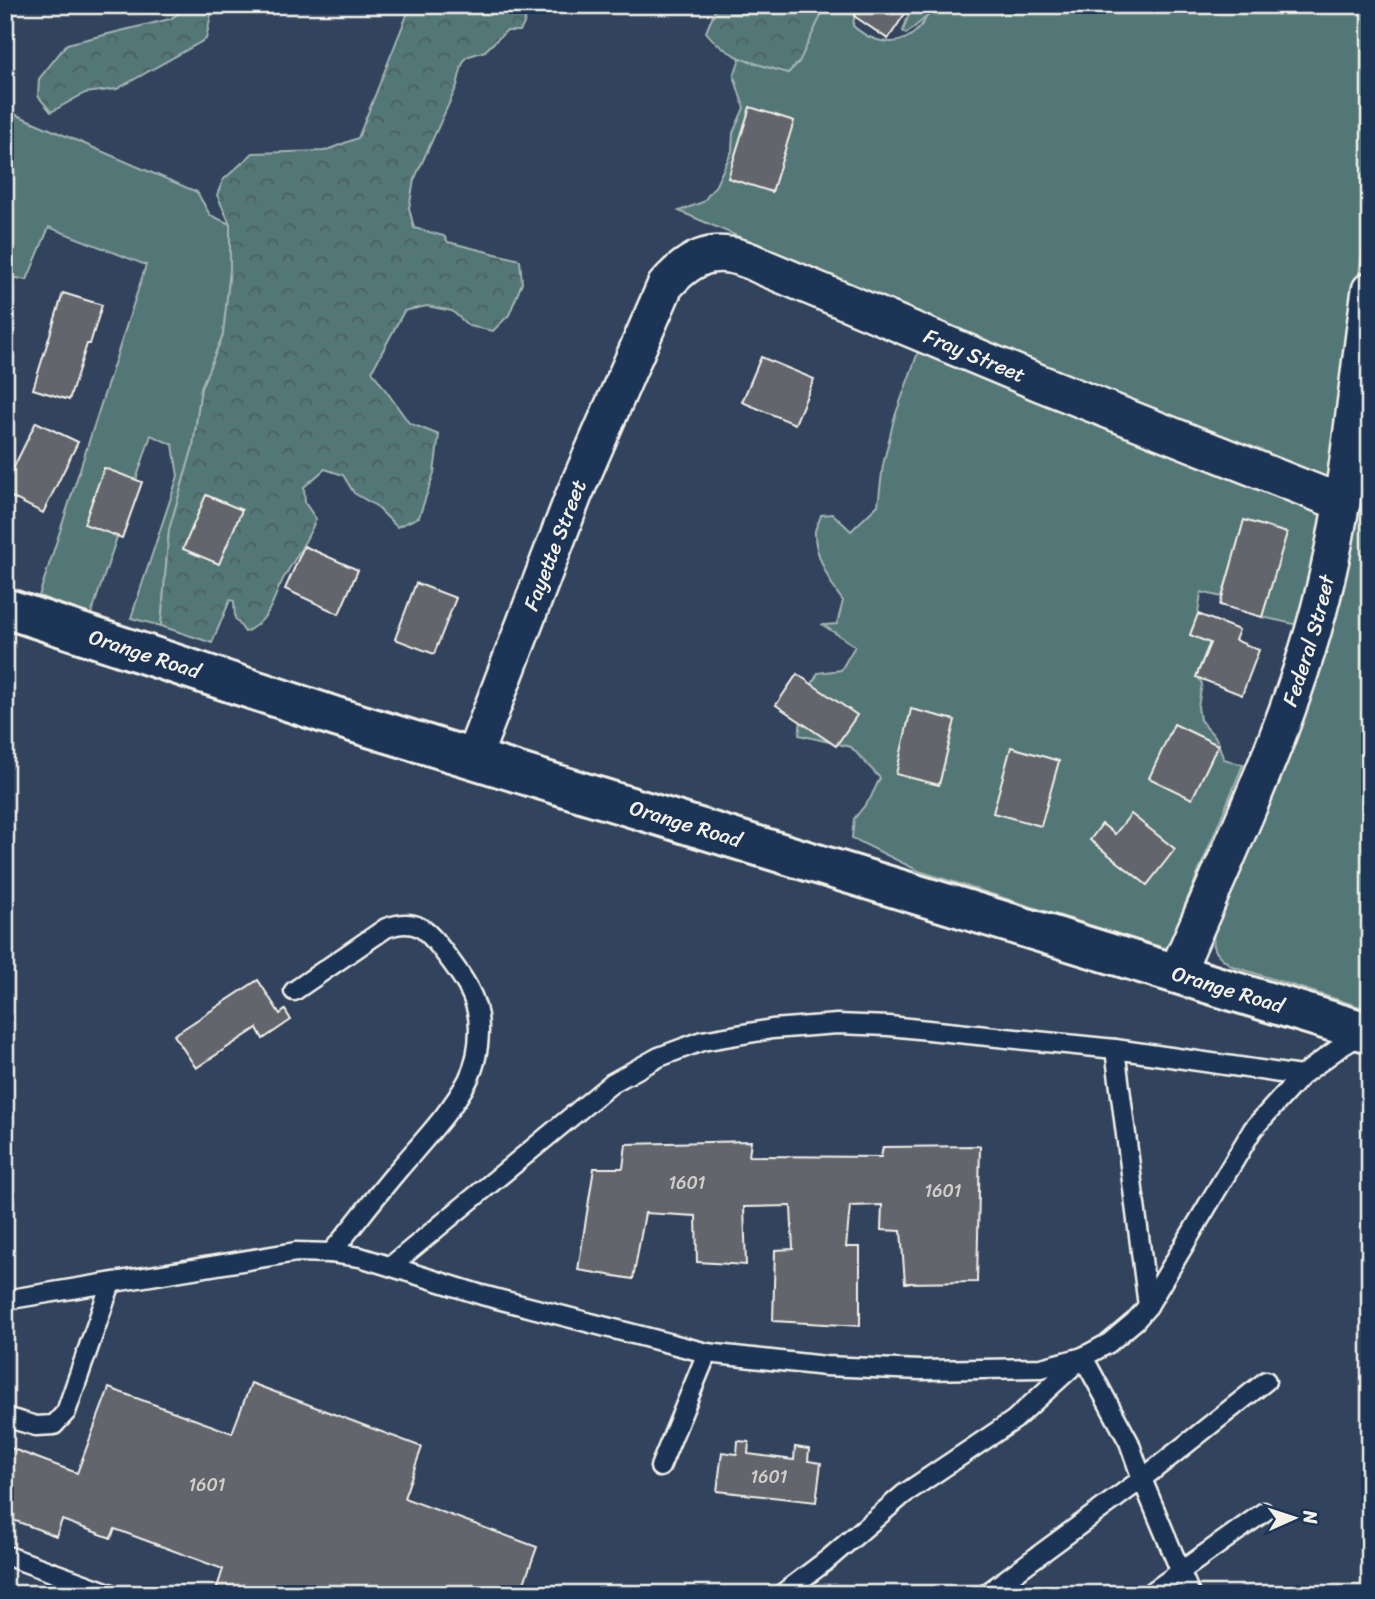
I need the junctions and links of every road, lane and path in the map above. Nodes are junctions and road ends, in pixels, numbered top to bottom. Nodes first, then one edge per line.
1 (1370, 290) edge
2 (644, 335) joint
3 (1342, 503) junction
4 (5, 608) edge
5 (472, 758) junction
6 (1177, 972) junction
7 (294, 991) dead end
8 (1368, 1032) edge
9 (1115, 1049) junction
10 (1301, 1076) junction
11 (331, 1253) junction
12 (391, 1266) junction
13 (111, 1283) junction
14 (5, 1300) edge
15 (1148, 1306) junction
16 (707, 1353) junction
17 (1083, 1357) junction
18 (1266, 1381) dead end
19 (5, 1417) edge
20 (660, 1467) dead end
21 (1142, 1479) junction
22 (1264, 1512) dead end
23 (5, 1555) edge
24 (1182, 1571) junction
25 (112, 1594) edge
26 (782, 1594) edge
27 (986, 1594) edge
28 (1149, 1594) edge
29 (1190, 1594) edge

1 - 3 street, Federal Street
2 - 3 street, Fray Street
2 - 5 street, Fayette Street
3 - 6 street, Federal Street
4 - 5 main road, Orange Road
5 - 6 main road, Orange Road
6 - 8 main road, Orange Road
7 - 11 lane
8 - 10 lane
9 - 10 lane
9 - 12 lane
9 - 15 lane
10 - 15 lane
11 - 12 lane
11 - 13 lane
12 - 16 lane
13 - 14 lane
13 - 19 lane
15 - 17 lane
16 - 17 lane
16 - 20 lane
17 - 21 lane
17 - 26 lane
18 - 21 lane
21 - 24 lane
21 - 27 lane
22 - 24 lane
23 - 25 lane
24 - 28 lane
24 - 29 lane

